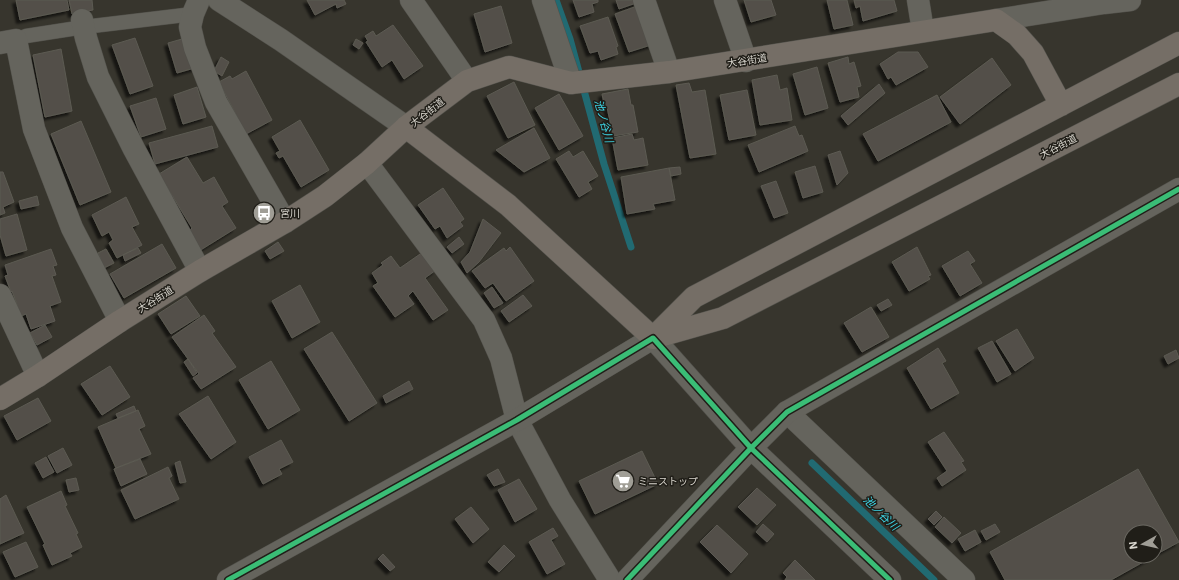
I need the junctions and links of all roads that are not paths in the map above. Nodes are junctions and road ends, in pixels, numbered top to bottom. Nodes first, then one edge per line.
1 (219, 0) edge
2 (411, 0) edge
3 (543, 0) edge
4 (644, 0) edge
5 (725, 0) edge
6 (918, 0) edge
7 (1130, 0) edge
8 (1104, 2) edge
9 (196, 7) edge
10 (996, 20) junction
11 (83, 24) junction
12 (923, 31) junction
13 (8, 42) edge
14 (1179, 43) edge
15 (746, 60) junction
16 (669, 72) junction
17 (467, 81) junction
18 (572, 83) junction
19 (1179, 84) edge
20 (1061, 105) junction
21 (406, 127) junction
22 (367, 163) junction
23 (1179, 189) edge
24 (285, 222) junction
25 (200, 271) junction
26 (0, 295) edge
27 (120, 321) junction
28 (653, 338) junction
29 (38, 376) junction
30 (0, 399) edge
31 (787, 412) junction
32 (517, 420) junction
33 (751, 448) junction
34 (228, 580) edge
35 (610, 580) edge
36 (627, 580) edge
37 (890, 580) edge
38 (964, 580) edge

1 - 21 street
2 - 17 street
3 - 18 street
4 - 16 street
5 - 15 street
6 - 12 street
7 - 8 street
8 - 10 street
9 - 11 lane
9 - 24 street
10 - 12 main road, 大谷街道
10 - 20 main road
11 - 13 lane
11 - 25 street
12 - 15 main road, 大谷街道
13 - 27 street
14 - 20 main road
15 - 16 main road, 大谷街道
16 - 18 main road, 大谷街道
17 - 18 main road, 大谷街道
17 - 21 main road, 大谷街道
19 - 28 main road, 大谷街道
20 - 28 main road
21 - 22 main road, 大谷街道
21 - 28 main road, 大谷街道
22 - 24 main road, 大谷街道
22 - 32 street
23 - 31 street
24 - 25 main road, 大谷街道
25 - 27 main road, 大谷街道
26 - 29 street
27 - 29 main road, 大谷街道
28 - 32 street
28 - 33 street
29 - 30 main road, 大谷街道
31 - 33 street
31 - 38 street
32 - 34 street
32 - 35 street
33 - 36 street
33 - 37 street

